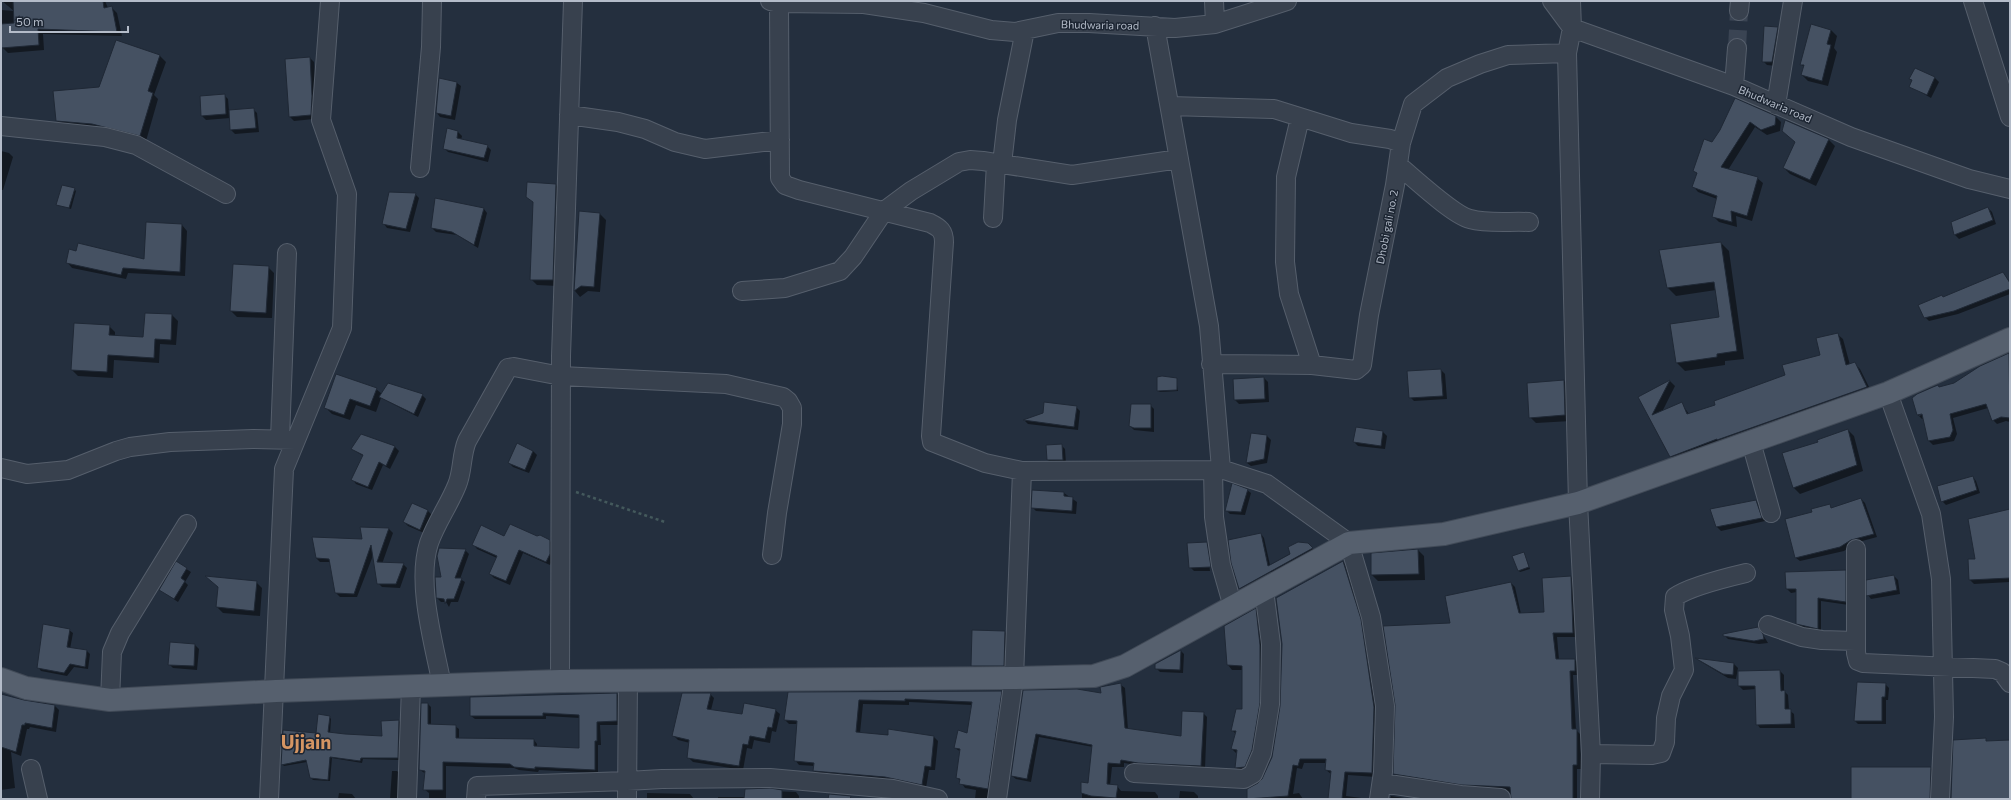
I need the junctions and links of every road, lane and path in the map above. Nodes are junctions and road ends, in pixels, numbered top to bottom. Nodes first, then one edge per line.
1 (330, 1) edge
2 (432, 1) edge
3 (573, 1) edge
4 (1214, 1) edge
5 (1287, 1) edge
6 (1552, 1) edge
7 (1571, 1) edge
8 (1793, 1) edge
9 (1973, 1) edge
10 (783, 2) edge
11 (1215, 24) junction
12 (1155, 26) junction
13 (1572, 28) junction
14 (1025, 30) junction
15 (1737, 48) tunnel mouth
16 (1568, 53) junction
17 (1734, 86) junction
18 (1776, 105) junction
19 (1170, 106) junction
20 (569, 115) junction
21 (2010, 117) edge
22 (1300, 118) junction
23 (1, 126) edge
24 (780, 140) junction
25 (1401, 143) junction
26 (1179, 159) junction
27 (999, 163) junction
28 (1398, 165) junction
29 (420, 168) dead end
30 (2010, 189) edge
31 (226, 194) dead end
32 (884, 211) junction
33 (993, 218) dead end
34 (1529, 222) dead end
35 (287, 253) dead end
36 (742, 291) dead end
37 (2009, 342) edge
38 (1212, 364) junction
39 (1312, 365) junction
40 (561, 376) junction
41 (1888, 393) junction
42 (288, 440) junction
43 (1750, 442) junction
44 (1, 468) edge
45 (1217, 469) junction
46 (1022, 471) junction
47 (561, 487) junction
48 (1578, 503) junction
49 (1771, 513) dead end
50 (666, 522) dead end
51 (187, 524) dead end
52 (1350, 543) junction
53 (1856, 549) dead end
54 (772, 555) dead end
55 (1746, 573) dead end
56 (1264, 590) junction
57 (1233, 607) junction
58 (1768, 625) dead end
59 (1856, 641) junction
60 (1943, 666) junction
61 (1014, 678) junction
62 (1, 679) edge
63 (628, 680) junction
64 (560, 681) junction
65 (2010, 683) edge
66 (442, 685) junction
67 (411, 686) junction
68 (276, 690) junction
69 (110, 700) junction
70 (1591, 754) junction
71 (31, 769) dead end
72 (1134, 773) dead end
73 (627, 790) edge
74 (1380, 791) edge
75 (1502, 798) dead end
76 (38, 799) edge
77 (269, 799) edge
78 (407, 799) edge
79 (476, 799) edge
80 (938, 799) edge
81 (996, 799) edge
82 (1590, 799) edge
83 (1940, 799) edge

1 - 42 street
2 - 29 street
3 - 20 street
4 - 11 street
5 - 11 street, Bhudwaria road
6 - 13 street
7 - 13 street
8 - 18 street
9 - 21 street
10 - 14 street, Bhudwaria road
10 - 24 street
11 - 12 street, Bhudwaria road
12 - 14 street, Bhudwaria road
12 - 19 street
13 - 16 street
13 - 17 street, Bhudwaria road
14 - 27 street
15 - 17 street
16 - 25 street, Dhobi gali no. 2
16 - 48 street
17 - 18 street, Bhudwaria road
18 - 30 street, Bhudwaria road
19 - 22 street
19 - 26 street
20 - 24 street
20 - 40 street
22 - 25 street
22 - 39 street
23 - 31 street
24 - 32 street
25 - 28 street, Dhobi gali no. 2
26 - 27 street
26 - 38 street
27 - 32 street
27 - 33 street
28 - 34 street
28 - 39 street, Dhobi gali no. 2
32 - 36 street
32 - 46 street
35 - 42 street
37 - 41 main road
38 - 39 street, Dhobi gali no. 2
38 - 45 street
40 - 47 street
40 - 54 street
40 - 66 street
41 - 43 main road
41 - 60 street
42 - 44 street
42 - 68 street
43 - 48 main road
43 - 49 street
45 - 46 street
45 - 52 street
45 - 57 street
46 - 61 street
47 - 50 path
47 - 64 street
48 - 52 main road
48 - 70 street
51 - 69 street
52 - 56 main road
52 - 74 street
53 - 59 street
55 - 70 street
56 - 57 main road
56 - 72 street
57 - 61 main road
58 - 59 street
59 - 60 street
60 - 65 street
60 - 83 street
61 - 63 main road
61 - 81 street
62 - 69 main road
63 - 64 main road
63 - 73 street
64 - 66 main road
66 - 67 main road
67 - 68 main road
67 - 78 street
68 - 69 main road
68 - 77 street
70 - 82 street
71 - 76 street
73 - 79 street
73 - 80 street
74 - 75 street

